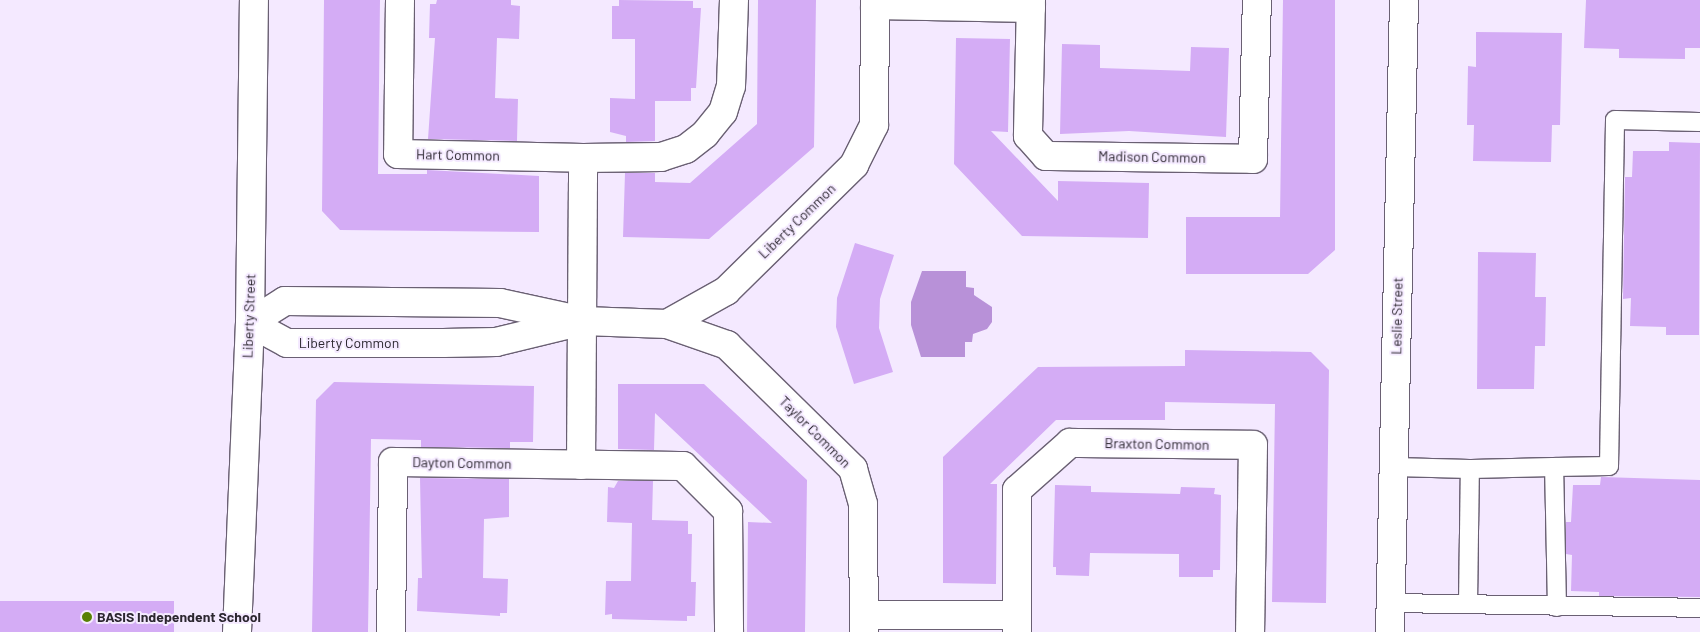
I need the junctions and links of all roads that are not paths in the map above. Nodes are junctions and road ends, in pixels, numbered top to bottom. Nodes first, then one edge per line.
1 (254, 0) edge
2 (400, 0) edge
3 (734, 0) edge
4 (1257, 0) edge
5 (1404, 0) edge
6 (875, 2) edge
7 (1031, 4) edge
8 (1700, 122) edge
9 (583, 158) junction
10 (443, 303) junction
11 (583, 320) junction
12 (250, 323) junction
13 (667, 324) junction
14 (444, 343) junction
15 (581, 464) junction
16 (1394, 467) junction
17 (1554, 467) junction
18 (1470, 469) junction
19 (1390, 603) junction
20 (1468, 604) junction
21 (1557, 607) junction
22 (1700, 608) edge
23 (864, 623) edge
24 (1017, 624) edge
25 (237, 632) edge
26 (391, 632) edge
27 (729, 632) edge
28 (1250, 632) edge
29 (1390, 632) edge

1 - 12 street, Liberty Street
2 - 9 street, Hart Common
3 - 9 street, Hart Common
4 - 7 street, Madison Common
5 - 16 street, Leslie Street
6 - 7 street, Madison Common
6 - 13 street, Liberty Common
8 - 17 lane
9 - 11 street
10 - 11 street, Liberty Common
10 - 12 street, Liberty Common
10 - 14 street
11 - 13 street, Liberty Common
11 - 14 street, Liberty Common
11 - 15 street
12 - 14 street, Liberty Common
12 - 25 street, Liberty Street
13 - 23 street, Taylor Common
15 - 26 street, Dayton Common
15 - 27 street, Dayton Common
16 - 18 lane
16 - 19 street, Leslie Street
17 - 18 lane
17 - 21 lane
18 - 20 lane
19 - 20 lane
19 - 29 street, Leslie Street
20 - 21 lane
21 - 22 lane
23 - 24 street, Braxton Common
24 - 28 street, Braxton Common

